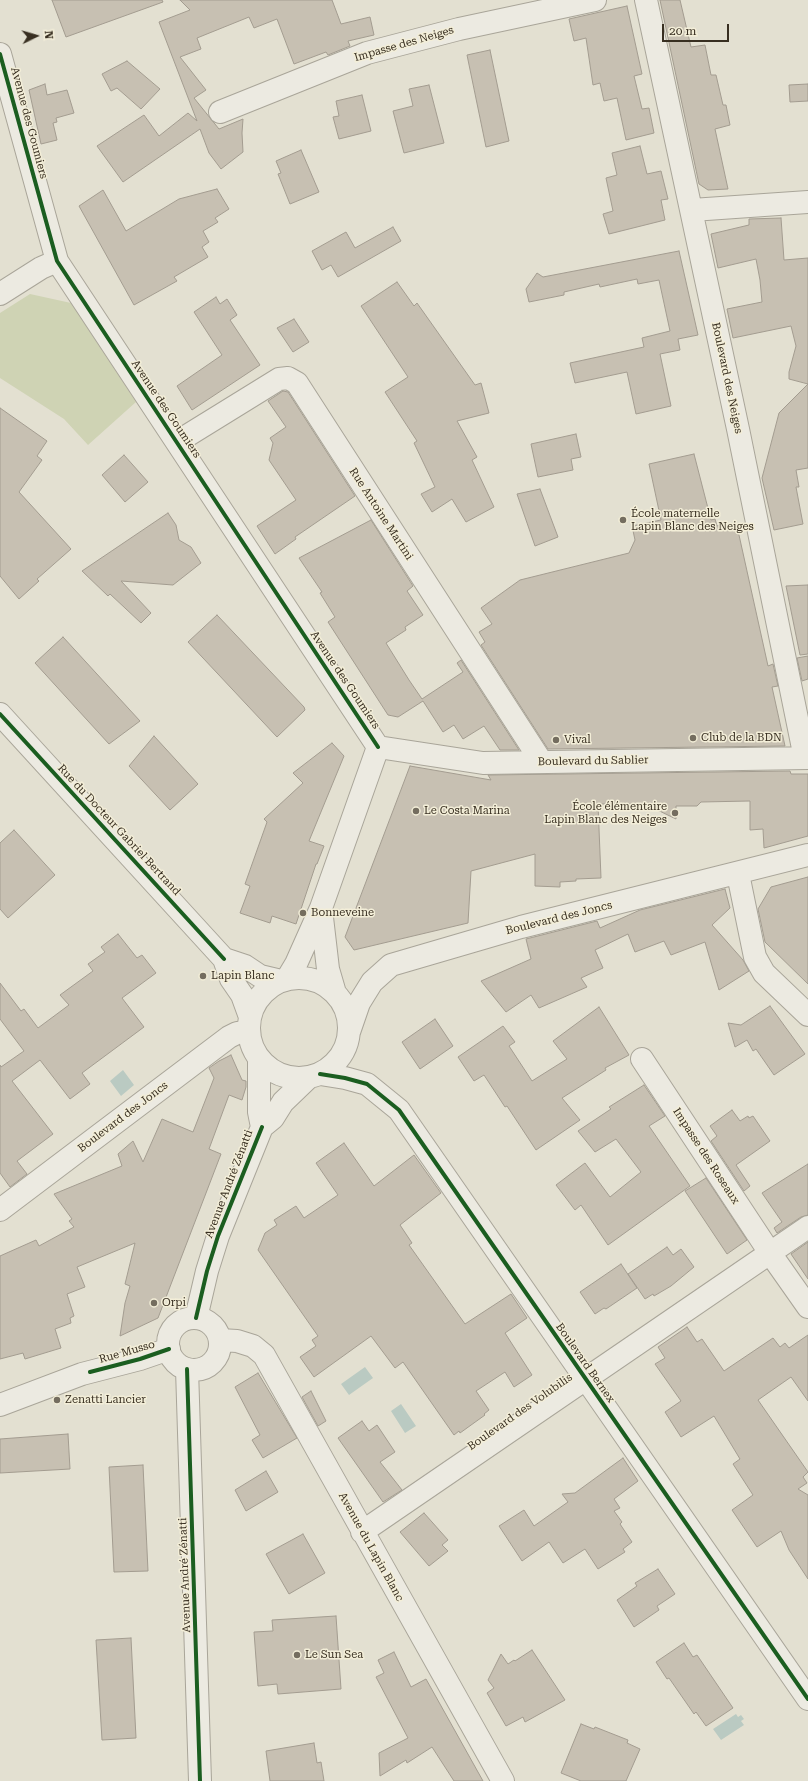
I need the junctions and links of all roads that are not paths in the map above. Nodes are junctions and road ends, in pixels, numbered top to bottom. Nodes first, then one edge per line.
1 (595, 0) edge
2 (646, 0) edge
3 (0, 54) edge
4 (220, 112) dead end
5 (808, 202) edge
6 (692, 210) junction
7 (57, 261) junction
8 (0, 294) edge
9 (177, 442) junction
10 (0, 714) edge
11 (378, 747) junction
12 (806, 758) edge
13 (541, 761) junction
14 (808, 855) edge
15 (738, 874) junction
16 (321, 908) junction
17 (224, 959) junction
18 (284, 980) junction
19 (336, 994) junction
20 (808, 1015) edge
21 (249, 1024) junction
22 (349, 1032) junction
23 (259, 1059) junction
24 (642, 1060) dead end
25 (314, 1075) junction
26 (262, 1126) junction
27 (0, 1210) edge
28 (808, 1227) edge
29 (770, 1253) junction
30 (808, 1307) edge
31 (196, 1318) junction
32 (220, 1340) junction
33 (169, 1349) junction
34 (186, 1369) junction
35 (585, 1379) junction
36 (0, 1405) edge
37 (362, 1532) junction
38 (808, 1699) edge
39 (200, 1781) edge
40 (504, 1781) edge

1 - 4 street, Impasse des Neiges
2 - 6 street, Boulevard des Neiges
3 - 7 street, Avenue des Goumiers
5 - 6 street
6 - 12 street, Boulevard des Neiges
7 - 8 street
7 - 9 street, Avenue des Goumiers
9 - 11 street, Avenue des Goumiers
9 - 13 street, Rue Antoine Martini
10 - 17 street, Rue du Docteur Gabriel Bertrand
11 - 13 street, Boulevard du Sablier
11 - 16 street
12 - 13 street, Boulevard du Sablier
14 - 15 street, Boulevard des Joncs
15 - 20 street
15 - 22 street, Boulevard des Joncs
16 - 18 street
16 - 19 street
17 - 18 street, Rue du Docteur Gabriel Bertrand
17 - 21 street, Rue du Docteur Gabriel Bertrand
18 - 19 street
18 - 21 street
19 - 22 street
21 - 23 street
21 - 27 street, Boulevard des Joncs
22 - 25 street
23 - 25 street
23 - 26 street, Avenue André Zénatti
24 - 29 street, Impasse des Roseaux
25 - 26 street, Avenue André Zénatti
25 - 35 street, Boulevard Bernex
26 - 31 street, Avenue André Zénatti
28 - 29 street, Boulevard des Volubilis
29 - 30 street, Impasse des Roseaux
29 - 35 street, Boulevard des Volubilis
31 - 32 street
31 - 33 street
32 - 34 street
32 - 37 street, Avenue du Lapin Blanc
33 - 34 street
33 - 36 street, Rue Musso
34 - 39 street, Avenue André Zénatti
35 - 37 street, Boulevard des Volubilis
35 - 38 street, Boulevard Bernex
37 - 40 street, Avenue du Lapin Blanc

